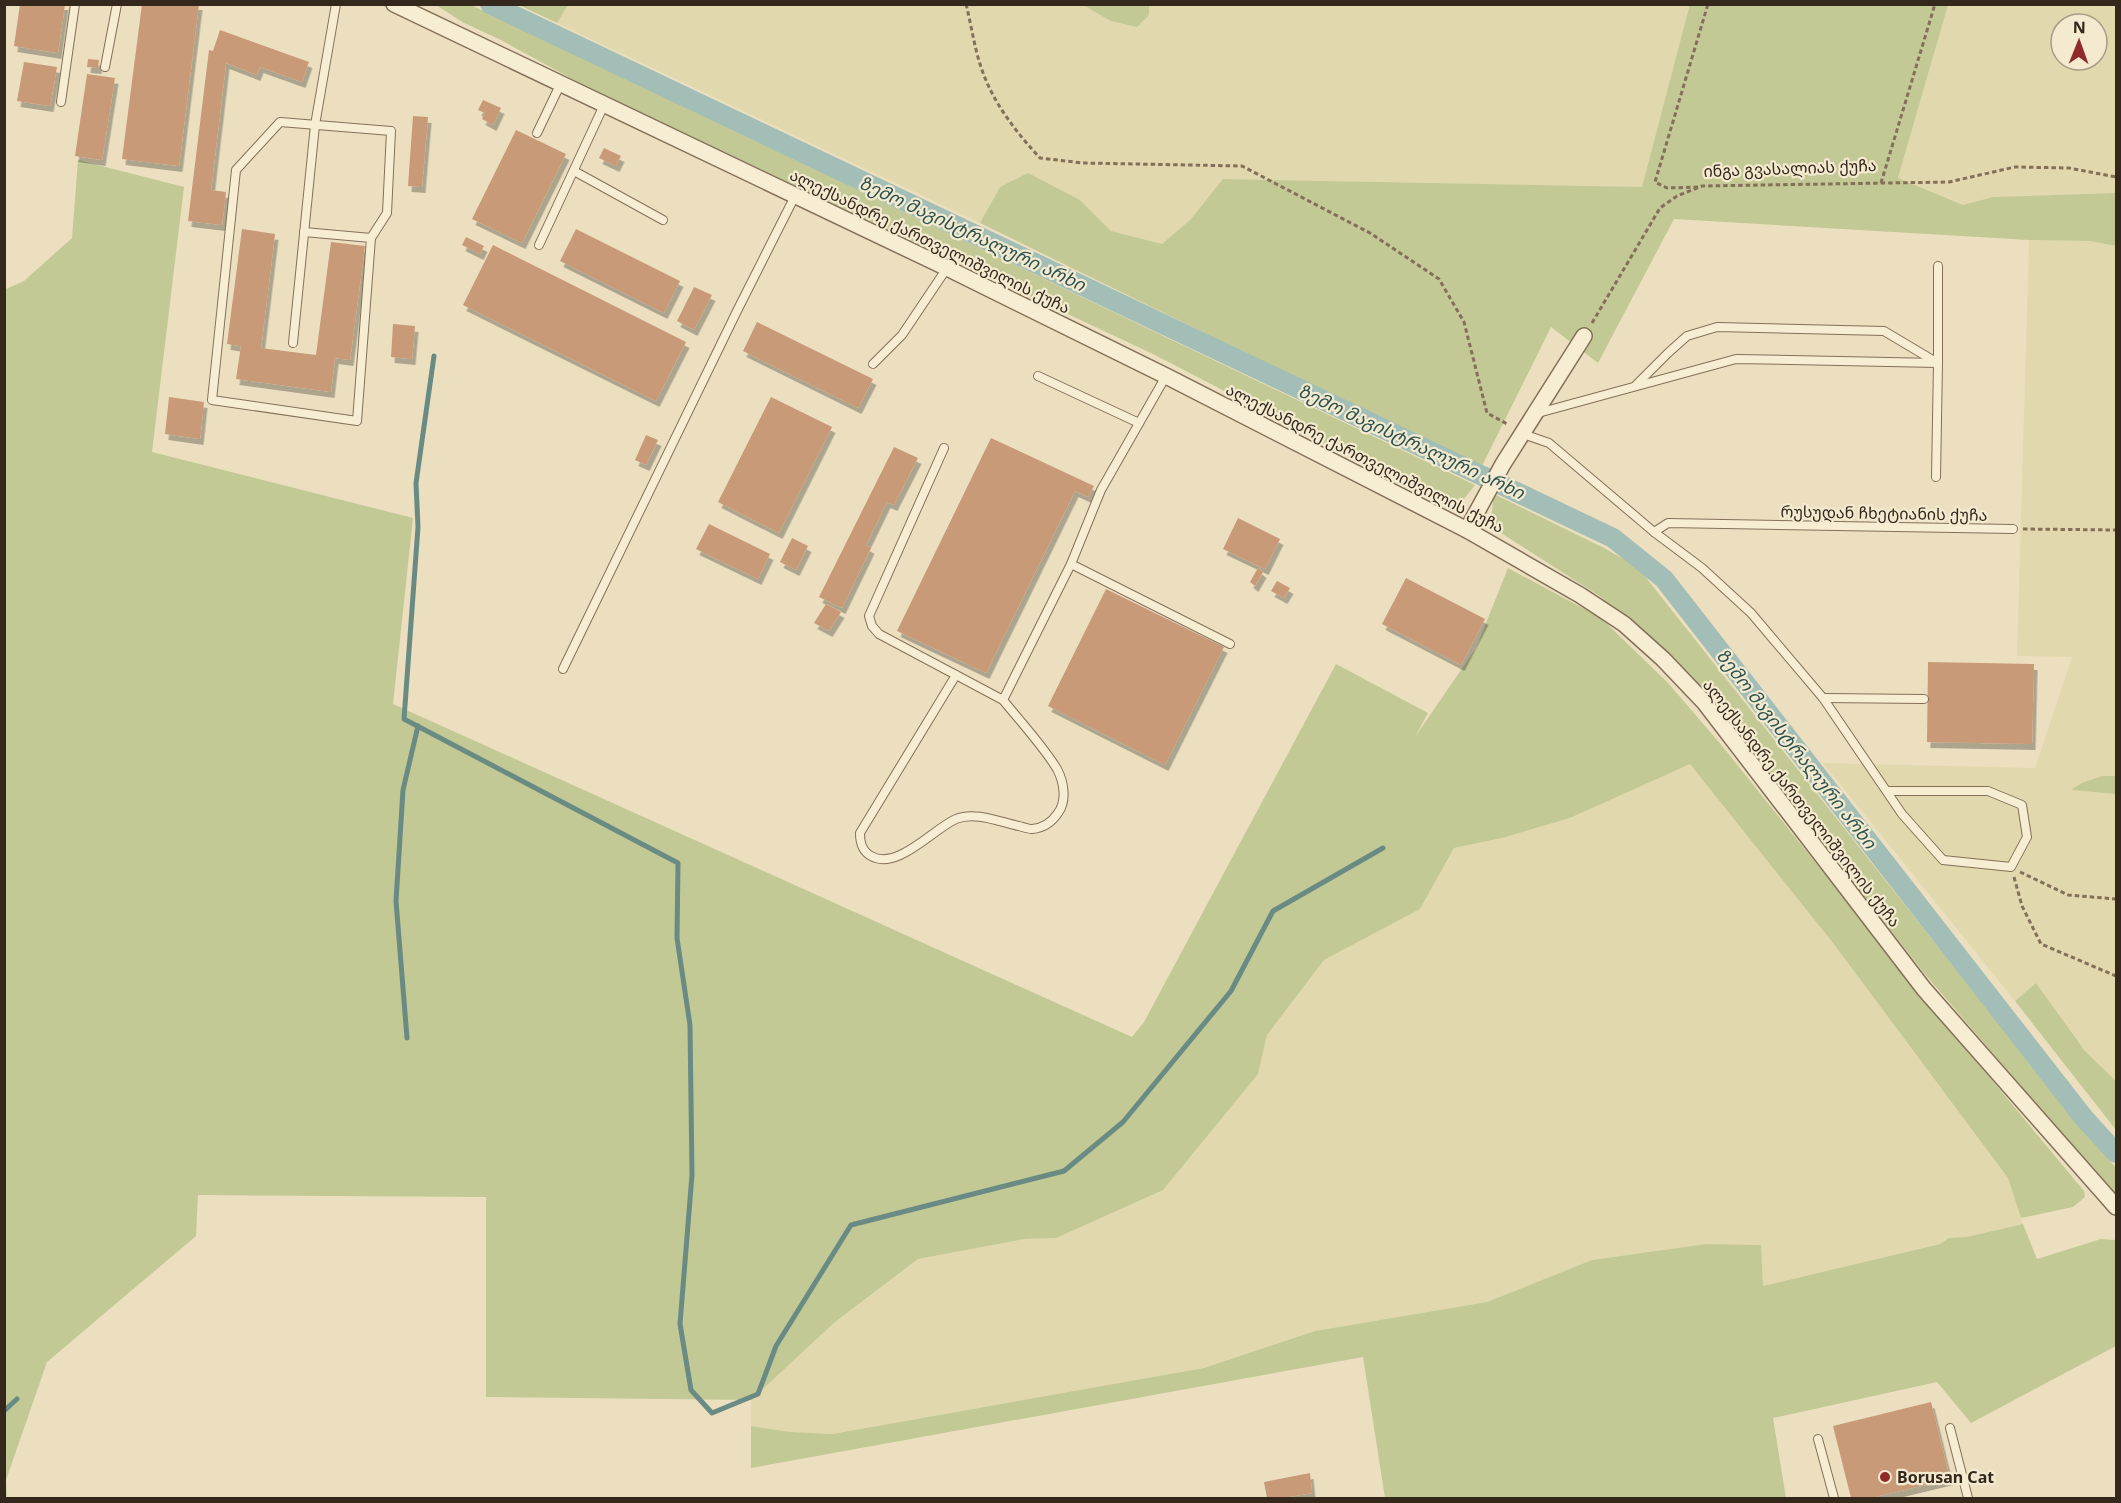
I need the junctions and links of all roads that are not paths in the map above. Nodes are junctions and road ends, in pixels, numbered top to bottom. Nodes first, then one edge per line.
1 (75, 4) edge
2 (117, 4) edge
3 (336, 4) edge
4 (394, 4) edge
5 (105, 67) dead end
6 (561, 83) junction
7 (61, 102) dead end
8 (604, 105) junction
9 (315, 125) junction
10 (537, 133) dead end
11 (574, 171) junction
12 (795, 196) junction
13 (663, 220) dead end
14 (304, 232) junction
15 (371, 238) junction
16 (539, 245) dead end
17 (1938, 266) dead end
18 (946, 268) junction
19 (1584, 336) road end
20 (293, 343) dead end
21 (1938, 363) junction
22 (873, 364) dead end
23 (1038, 376) dead end
24 (1166, 376) junction
25 (1636, 386) junction
26 (1536, 413) junction
27 (1139, 423) junction
28 (1523, 434) junction
29 (944, 448) dead end
30 (1936, 477) dead end
31 (1467, 530) junction
32 (2013, 530) road end
33 (1654, 532) junction
34 (1071, 564) junction
35 (1230, 644) dead end
36 (563, 669) dead end
37 (956, 675) junction
38 (1823, 698) junction
39 (1924, 699) dead end
40 (1003, 700) junction
41 (1887, 791) junction
42 (2116, 1207) edge
43 (1950, 1428) dead end
44 (1818, 1439) dead end
45 (1834, 1498) edge
46 (1968, 1498) edge

1 - 7 lane
2 - 5 lane
3 - 9 lane
4 - 6 street, ალექსანდრე ქართველიშვილის ქუჩა
6 - 8 street, ალექსანდრე ქართველიშვილის ქუჩა
6 - 10 lane
8 - 11 lane
8 - 12 street, ალექსანდრე ქართველიშვილის ქუჩა
9 - 14 lane
9 - 15 lane
9 - 15 lane
11 - 13 lane
11 - 16 lane
12 - 18 street, ალექსანდრე ქართველიშვილის ქუჩა
12 - 36 lane
14 - 15 lane
14 - 20 lane
17 - 21 lane
18 - 22 lane
18 - 24 street, ალექსანდრე ქართველიშვილის ქუჩა
19 - 26 street
21 - 25 lane
21 - 25 lane
21 - 30 lane
23 - 27 lane
24 - 27 lane
24 - 31 street, ალექსანდრე ქართველიშვილის ქუჩა
25 - 26 lane
26 - 28 street
27 - 34 lane
28 - 31 street
28 - 33 lane
29 - 37 lane
31 - 42 street, ალექსანდრე ქართველიშვილის ქუჩა
32 - 33 lane, რუსუდან ჩხეტიანის ქუჩა
33 - 38 lane
34 - 35 lane
34 - 40 lane
37 - 40 lane
37 - 40 lane
38 - 39 lane
38 - 41 lane
41 - 41 lane
43 - 46 lane
44 - 45 lane

